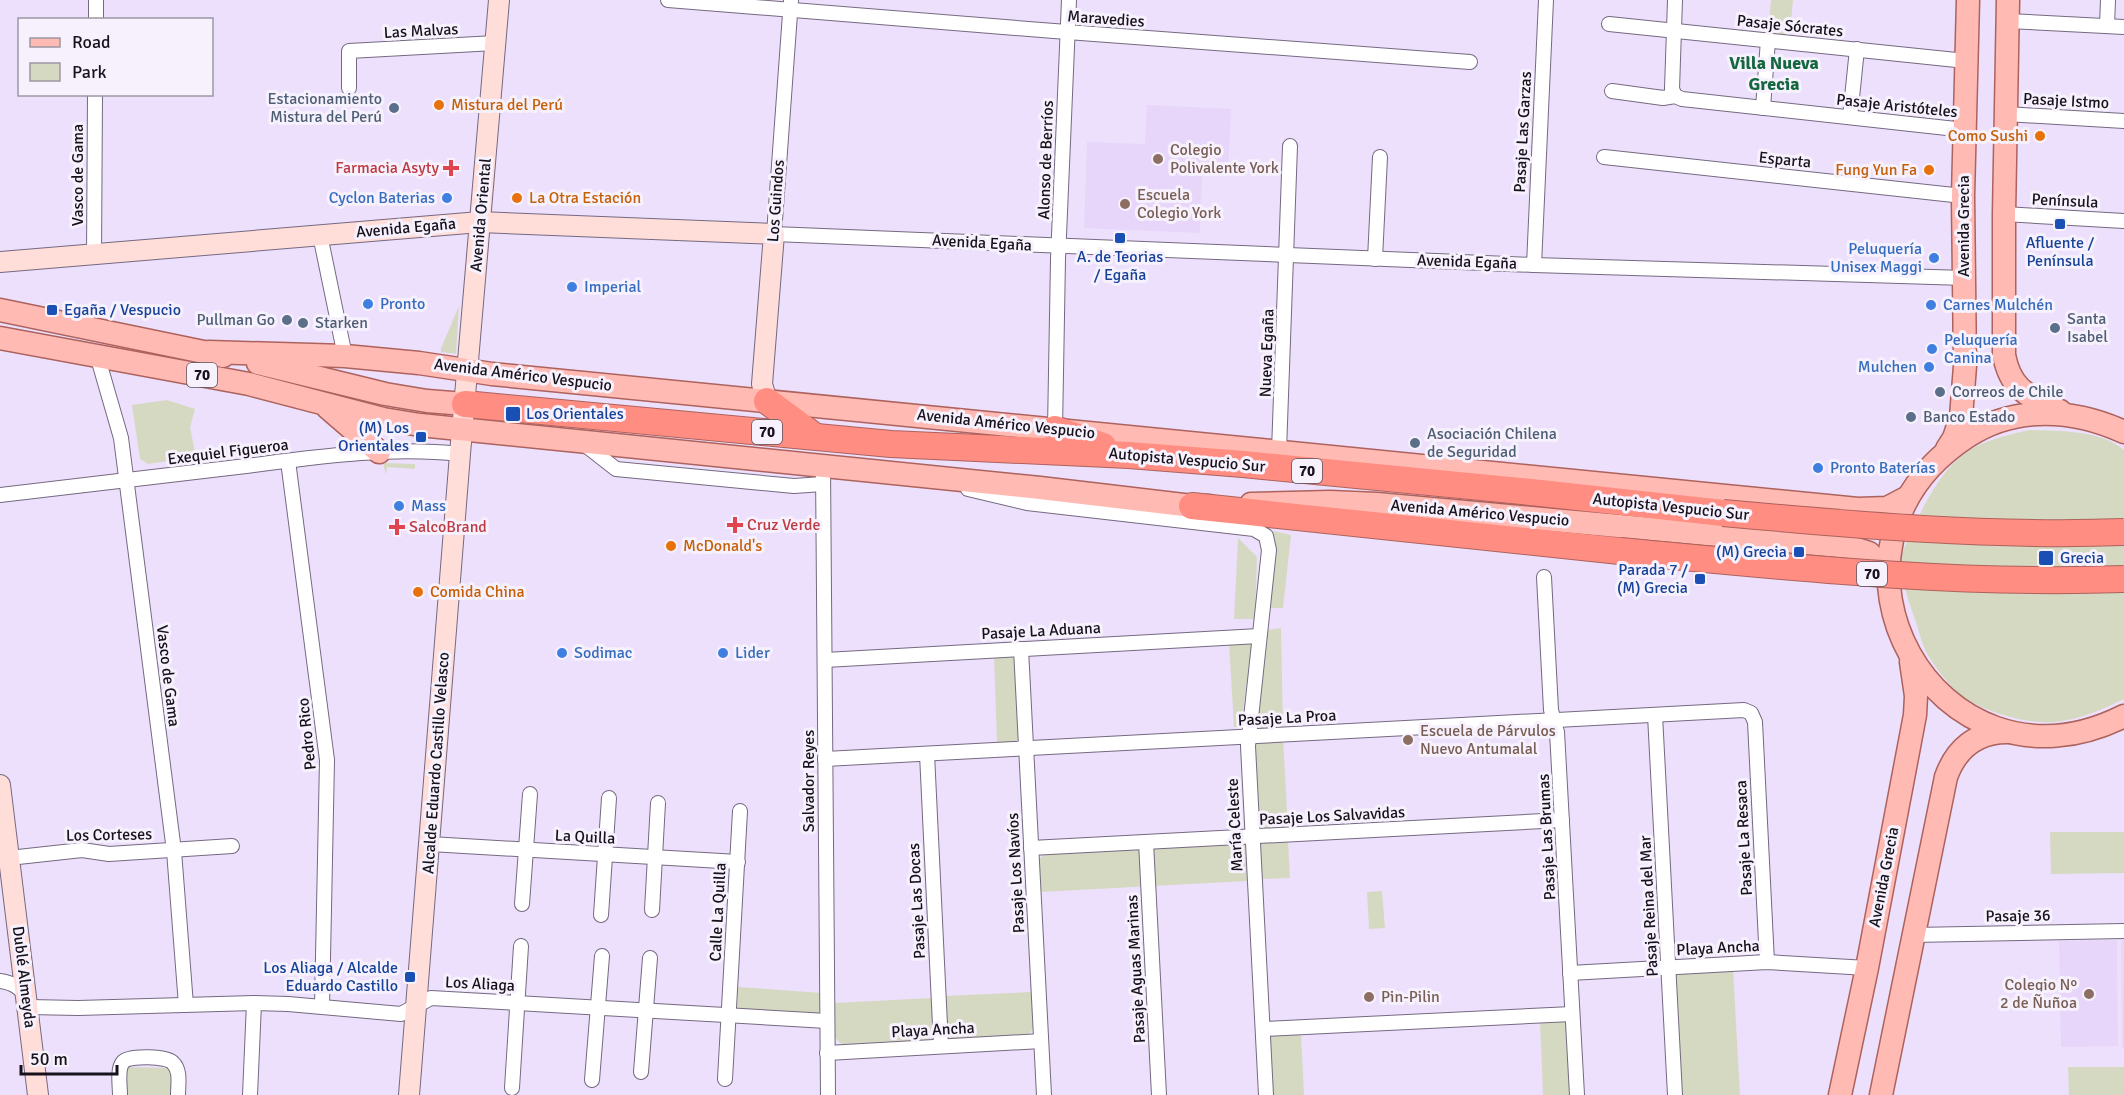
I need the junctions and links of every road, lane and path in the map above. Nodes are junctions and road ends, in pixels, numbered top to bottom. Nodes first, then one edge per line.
1 (96, 0) edge
2 (499, 0) edge
3 (668, 0) edge
4 (1069, 0) edge
5 (1546, 0) edge
6 (1675, 0) edge
7 (1968, 0) edge
8 (2108, 0) edge
9 (790, 5) edge
10 (2008, 10) edge
11 (96, 18) edge
12 (1609, 24) dead end
13 (2107, 26) junction
14 (2124, 27) edge
15 (1674, 30) junction
16 (1068, 33) junction
17 (1768, 40) junction
18 (495, 43) junction
19 (1857, 50) junction
20 (1966, 61) junction
21 (1470, 62) dead end
22 (349, 88) dead end
23 (1612, 91) dead end
24 (95, 96) edge
25 (1675, 96) junction
26 (1763, 108) junction
27 (2006, 114) junction
28 (1850, 117) junction
29 (2124, 121) edge
30 (1965, 130) junction
31 (1290, 146) dead end
32 (1380, 157) dead end
33 (1604, 157) dead end
34 (1963, 196) junction
35 (2004, 214) junction
36 (2124, 221) edge
37 (480, 222) junction
38 (774, 234) junction
39 (320, 236) junction
40 (1059, 247) junction
41 (1288, 255) junction
42 (94, 256) junction
43 (1375, 259) junction
44 (0, 262) edge
45 (1534, 265) junction
46 (1965, 278) junction
47 (0, 310) edge
48 (0, 338) edge
49 (209, 352) junction
50 (97, 355) junction
51 (345, 356) junction
52 (469, 370) junction
53 (767, 401) junction
54 (320, 402) junction
55 (465, 404) junction
56 (2067, 414) junction
57 (1055, 429) junction
58 (463, 430) junction
59 (2124, 432) edge
60 (816, 437) junction
61 (1947, 449) junction
62 (1280, 451) junction
63 (379, 452) junction
64 (460, 454) junction
65 (1129, 455) junction
66 (288, 461) junction
67 (823, 475) junction
68 (921, 476) junction
69 (126, 480) junction
70 (0, 495) edge
71 (1908, 497) junction
72 (1192, 506) junction
73 (2124, 532) edge
74 (1269, 555) joint
75 (1888, 571) junction
76 (1544, 577) dead end
77 (2124, 579) edge
78 (1259, 636) junction
79 (1021, 649) junction
80 (1911, 657) junction
81 (825, 660) junction
82 (1751, 713) joint
83 (1655, 715) junction
84 (2124, 716) edge
85 (1554, 720) junction
86 (2008, 732) junction
87 (1248, 737) junction
88 (1026, 748) junction
89 (927, 754) junction
90 (825, 759) junction
91 (0, 785) edge
92 (0, 792) edge
93 (530, 794) dead end
94 (609, 798) dead end
95 (658, 803) dead end
96 (740, 811) dead end
97 (1562, 820) junction
98 (1252, 836) junction
99 (1146, 842) junction
100 (430, 844) junction
101 (5, 846) edge
102 (232, 846) dead end
103 (1031, 848) junction
104 (526, 850) junction
105 (174, 851) junction
106 (605, 854) junction
107 (655, 857) junction
108 (738, 862) junction
109 (7, 895) edge
110 (522, 904) dead end
111 (652, 910) dead end
112 (601, 915) dead end
113 (2124, 931) edge
114 (1913, 935) junction
115 (521, 946) dead end
116 (602, 956) dead end
117 (650, 958) dead end
118 (1767, 962) junction
119 (1668, 967) junction
120 (1867, 968) junction
121 (1570, 973) junction
122 (0, 981) edge
123 (254, 1003) junction
124 (518, 1003) junction
125 (28, 1004) junction
126 (186, 1005) junction
127 (417, 1006) junction
128 (322, 1007) junction
129 (598, 1007) junction
130 (646, 1010) junction
131 (1572, 1014) junction
132 (729, 1015) junction
133 (827, 1021) junction
134 (1263, 1029) junction
135 (1041, 1041) junction
136 (941, 1046) junction
137 (827, 1053) junction
138 (641, 1072) dead end
139 (725, 1079) dead end
140 (592, 1080) dead end
141 (512, 1088) dead end
142 (38, 1095) edge
143 (120, 1095) edge
144 (178, 1095) edge
145 (250, 1095) edge
146 (410, 1095) edge
147 (828, 1095) edge
148 (1044, 1095) edge
149 (1159, 1095) edge
150 (1266, 1095) edge
151 (1577, 1095) edge
152 (1675, 1095) edge
153 (1840, 1095) edge
154 (1881, 1095) edge

1 - 11 street
2 - 18 main road, Avenida Oriental
3 - 9 street, Maravedies
4 - 16 street, Alonso de Berríos
5 - 45 street, Pasaje Las Garzas
6 - 15 street
7 - 20 main road, Avenida Grecia
8 - 13 street
9 - 16 street, Maravedies
9 - 38 street, Los Guindos
10 - 13 street
10 - 27 main road
12 - 15 street, Pasaje Sócrates
13 - 14 street
15 - 17 street, Pasaje Sócrates
15 - 25 street
16 - 21 street, Maravedies
16 - 40 street, Alonso de Berríos
17 - 19 street, Pasaje Sócrates
17 - 26 street
18 - 22 street, Las Malvas
18 - 37 main road, Avenida Oriental
19 - 20 street, Pasaje Sócrates
19 - 28 street
20 - 30 main road, Avenida Grecia
23 - 25 street, Pasaje Aristóteles
24 - 42 street, Vasco de Gama
25 - 26 street, Pasaje Aristóteles
26 - 28 street, Pasaje Aristóteles
27 - 29 street, Pasaje Istmo
27 - 35 main road
28 - 30 street, Pasaje Aristóteles
30 - 34 main road, Avenida Grecia
31 - 41 street, Nueva Egaña
32 - 43 street
33 - 34 street, Esparta
34 - 46 main road, Avenida Grecia
35 - 36 street, Península
35 - 56 main road
37 - 38 main road, Avenida Egaña
37 - 39 main road, Avenida Egaña
37 - 52 main road, Avenida Oriental
38 - 40 street, Avenida Egaña
38 - 53 main road, Los Guindos
39 - 42 main road, Avenida Egaña
39 - 51 street
40 - 41 street, Avenida Egaña
40 - 57 street, Alonso de Berríos
41 - 43 street, Avenida Egaña
41 - 62 street, Nueva Egaña
42 - 44 main road, Avenida Egaña
43 - 45 street, Avenida Egaña
45 - 46 street, Avenida Egaña
46 - 61 main road, Avenida Grecia
47 - 49 main road, Avenida Américo Vespucio / 70
48 - 50 main road, Avenida Américo Vespucio / 70
49 - 51 main road, Avenida Américo Vespucio
49 - 55 main road, Avenida Américo Vespucio / 70
50 - 54 main road, Avenida Américo Vespucio / 70
50 - 69 street, Vasco de Gama
51 - 52 main road, Avenida Américo Vespucio
52 - 53 main road, Avenida Américo Vespucio
52 - 55 main road, Avenida Oriental
53 - 57 main road, Avenida Américo Vespucio
53 - 60 highway
54 - 58 main road, Avenida Américo Vespucio / 70
54 - 63 main road
55 - 58 main road, Avenida Oriental
55 - 60 highway, Autopista Vespucio Sur / 70
56 - 59 main road
56 - 61 main road
57 - 62 main road, Avenida Américo Vespucio
57 - 65 highway
58 - 64 main road, Alcalde Eduardo Castillo Velasco
58 - 67 main road, Avenida Américo Vespucio / 70
60 - 65 highway, Autopista Vespucio Sur / 70
61 - 71 main road
62 - 71 main road, Avenida Américo Vespucio
63 - 64 street, Exequiel Figueroa
63 - 66 street, Exequiel Figueroa
64 - 100 main road, Alcalde Eduardo Castillo Velasco
65 - 73 highway, Autopista Vespucio Sur / 70, bridge
66 - 69 street, Exequiel Figueroa
66 - 128 street, Pedro Rico
67 - 68 main road, Avenida Américo Vespucio / 70
67 - 81 street, Salvador Reyes
68 - 72 main road, Avenida Américo Vespucio / 70
68 - 74 street, Avenida Américo Vespucio
69 - 70 street, Exequiel Figueroa
69 - 105 street, Vasco de Gama
71 - 75 main road
72 - 75 main road, Avenida Américo Vespucio
72 - 77 highway, 70, bridge
74 - 78 street, María Celeste
75 - 80 main road
76 - 85 street, Pasaje Las Brumas
78 - 79 street, Pasaje La Aduana
78 - 87 street, María Celeste
79 - 81 street, Pasaje La Aduana
79 - 88 street, Pasaje Los Navíos
80 - 86 main road
80 - 120 main road, Avenida Grecia
81 - 90 street, Salvador Reyes
82 - 83 street, Pasaje La Proa
82 - 118 street, Pasaje La Resaca
83 - 85 street, Pasaje La Proa
83 - 119 street, Pasaje Reina del Mar
84 - 86 main road
85 - 87 street, Pasaje La Proa
85 - 97 street, Pasaje Las Brumas
86 - 114 main road
87 - 88 street, Pasaje La Proa
87 - 98 street, María Celeste
88 - 89 street, Pasaje La Proa
88 - 103 street, Pasaje Los Navíos
89 - 90 street, Pasaje La Proa
89 - 136 street, Pasaje Las Docas
90 - 133 street, Salvador Reyes
91 - 92 main road, Dublé Almeyda
92 - 101 main road, Dublé Almeyda
93 - 104 street
94 - 106 street
95 - 107 street
96 - 108 street, Calle La Quilla
97 - 98 street, Pasaje Los Salvavidas
97 - 121 street, Pasaje Las Brumas
98 - 99 street, Pasaje Los Salvavidas
98 - 134 street, María Celeste
99 - 103 street, Pasaje Los Salvavidas
99 - 149 street, Pasaje Aguas Marinas
100 - 104 street, La Quilla
100 - 127 main road, Alcalde Eduardo Castillo Velasco
101 - 105 street, Los Corteses
101 - 109 main road, Dublé Almeyda
102 - 105 street, Los Corteses
103 - 135 street, Pasaje Los Navíos
104 - 106 street, La Quilla
104 - 110 street
105 - 126 street, Vasco de Gama
106 - 107 street, La Quilla
106 - 112 street
107 - 108 street, La Quilla
107 - 111 street
108 - 132 street, Calle La Quilla
109 - 125 main road, Dublé Almeyda
113 - 114 street, Pasaje 36
114 - 154 main road
115 - 124 street
116 - 129 street
117 - 130 street
118 - 119 street, Playa Ancha
118 - 120 street, Playa Ancha
119 - 121 street, Playa Ancha
119 - 152 street, Pasaje Reina del Mar
120 - 153 main road, Avenida Grecia
121 - 131 street, Pasaje Las Brumas
122 - 125 street
123 - 126 street, Los Aliaga
123 - 128 street, Los Aliaga
123 - 145 street
124 - 127 street, Los Aliaga
124 - 129 street, Los Aliaga
124 - 141 street
125 - 126 street, Los Aliaga
125 - 142 main road, Dublé Almeyda
127 - 128 street, Los Aliaga
127 - 146 main road, Alcalde Eduardo Castillo Velasco
129 - 130 street, Los Aliaga
129 - 140 street
130 - 132 street, Los Aliaga
130 - 138 street
131 - 134 street
131 - 151 street, Pasaje Las Brumas
132 - 133 street, Los Aliaga
132 - 139 street, Calle La Quilla
133 - 137 street, Salvador Reyes
134 - 150 street, María Celeste
135 - 136 street, Playa Ancha
135 - 148 street, Pasaje Los Navíos
136 - 137 street, Playa Ancha
137 - 147 street, Salvador Reyes
143 - 144 street

